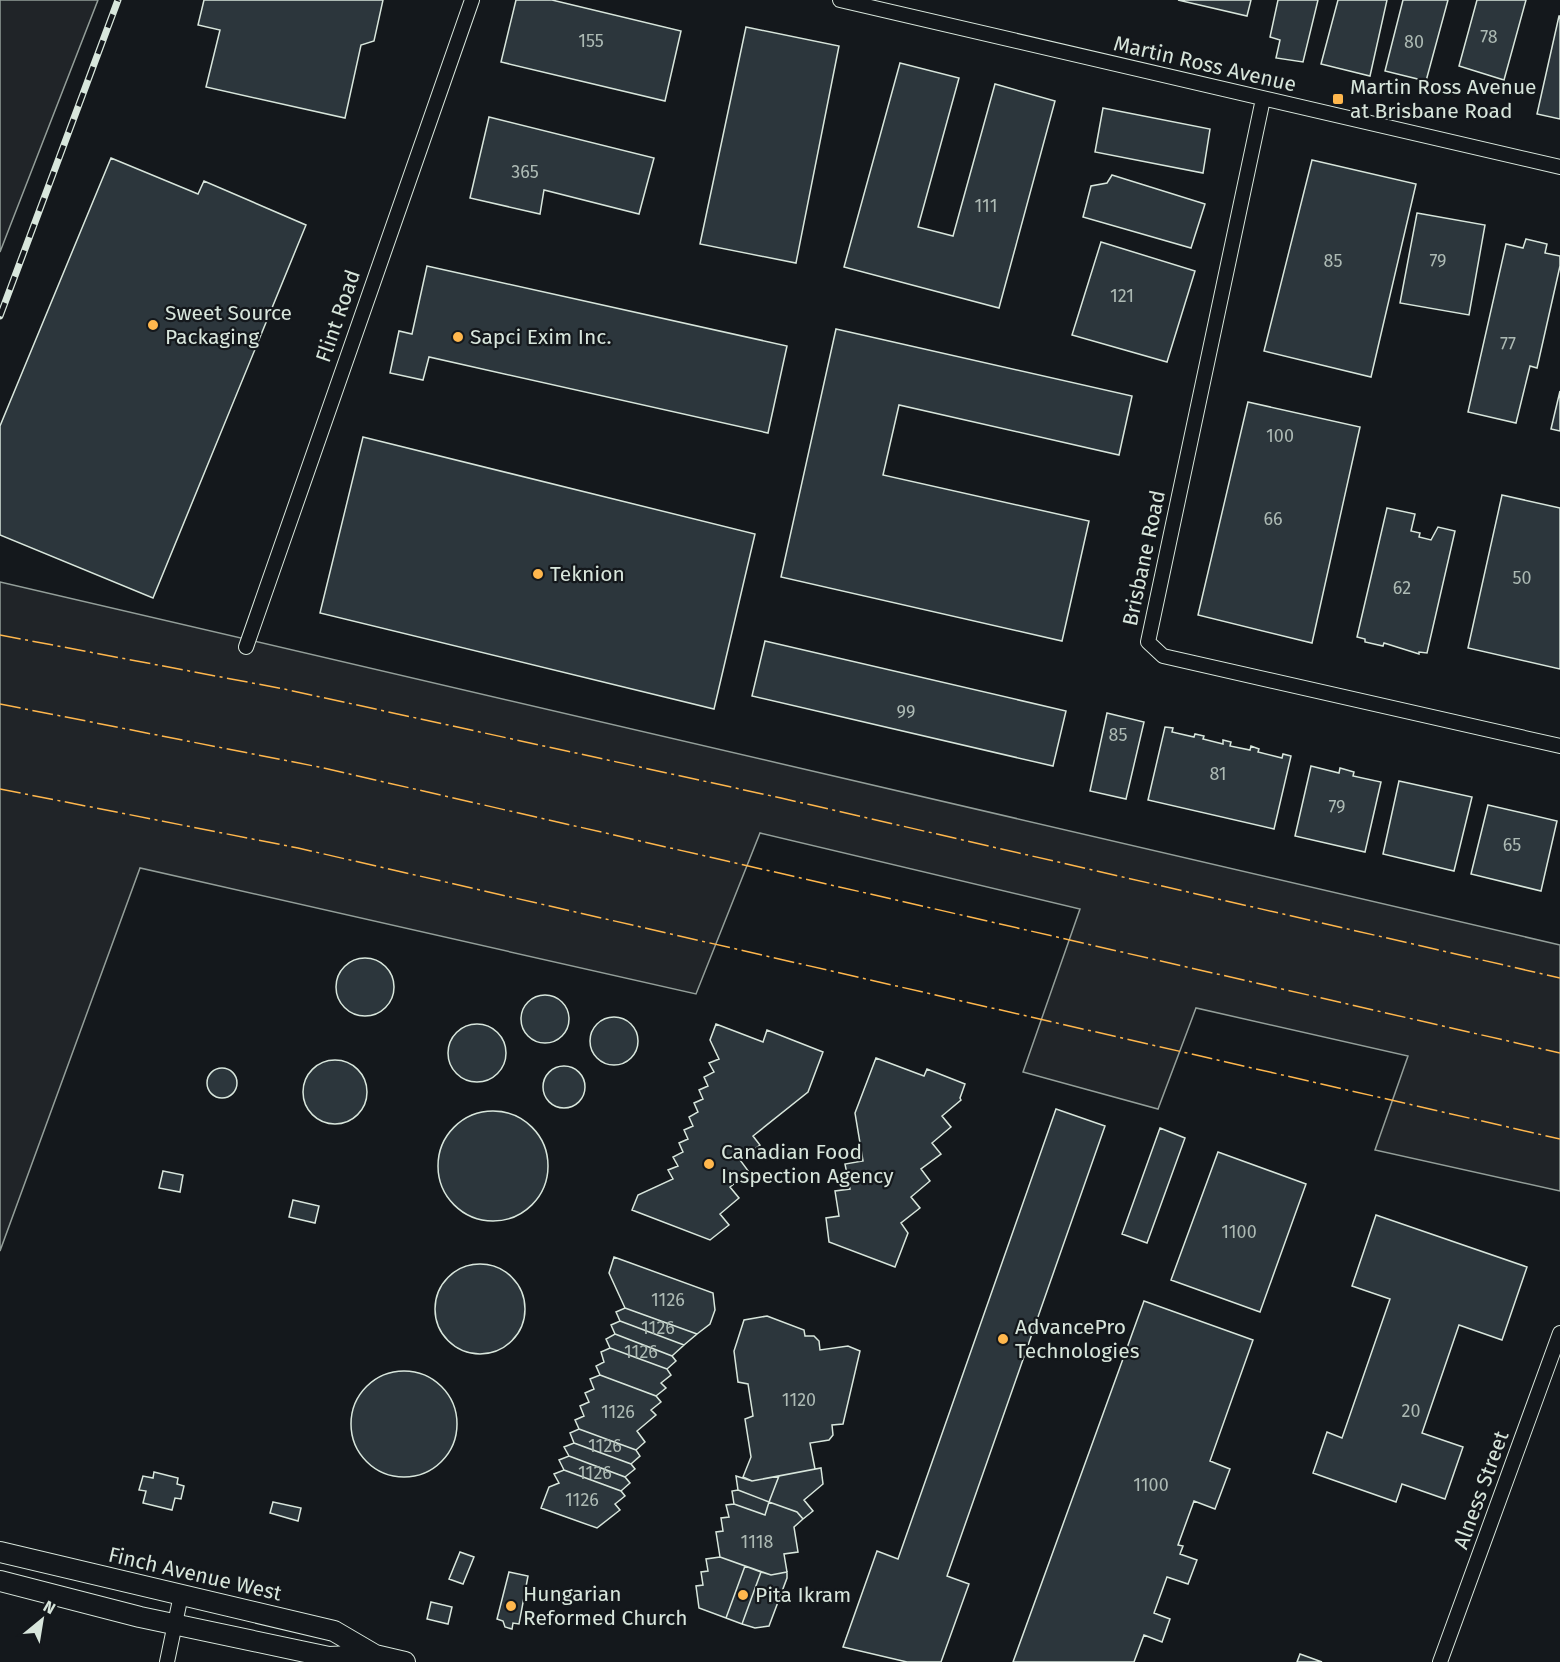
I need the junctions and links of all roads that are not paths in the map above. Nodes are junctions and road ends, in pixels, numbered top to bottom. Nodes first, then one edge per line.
1 (472, 0) edge
2 (840, 0) edge
3 (1263, 99) junction
4 (1560, 167) edge
5 (246, 647) dead end
6 (1560, 746) edge
7 (1560, 1333) edge
8 (0, 1552) edge
9 (0, 1581) edge
10 (181, 1595) junction
11 (175, 1625) junction
12 (375, 1655) junction
13 (167, 1662) edge
14 (405, 1662) edge
15 (1440, 1662) edge

1 - 5 street, Flint Road
2 - 3 street, Martin Ross Avenue
3 - 4 street, Martin Ross Avenue
3 - 6 street, Brisbane Road
7 - 15 street, Alness Street
8 - 10 main road, Finch Avenue West
9 - 11 main road, Finch Avenue West
10 - 11 street
10 - 12 main road, Finch Avenue West
11 - 12 main road, Finch Avenue West
11 - 13 street
12 - 14 main road, Finch Avenue West

